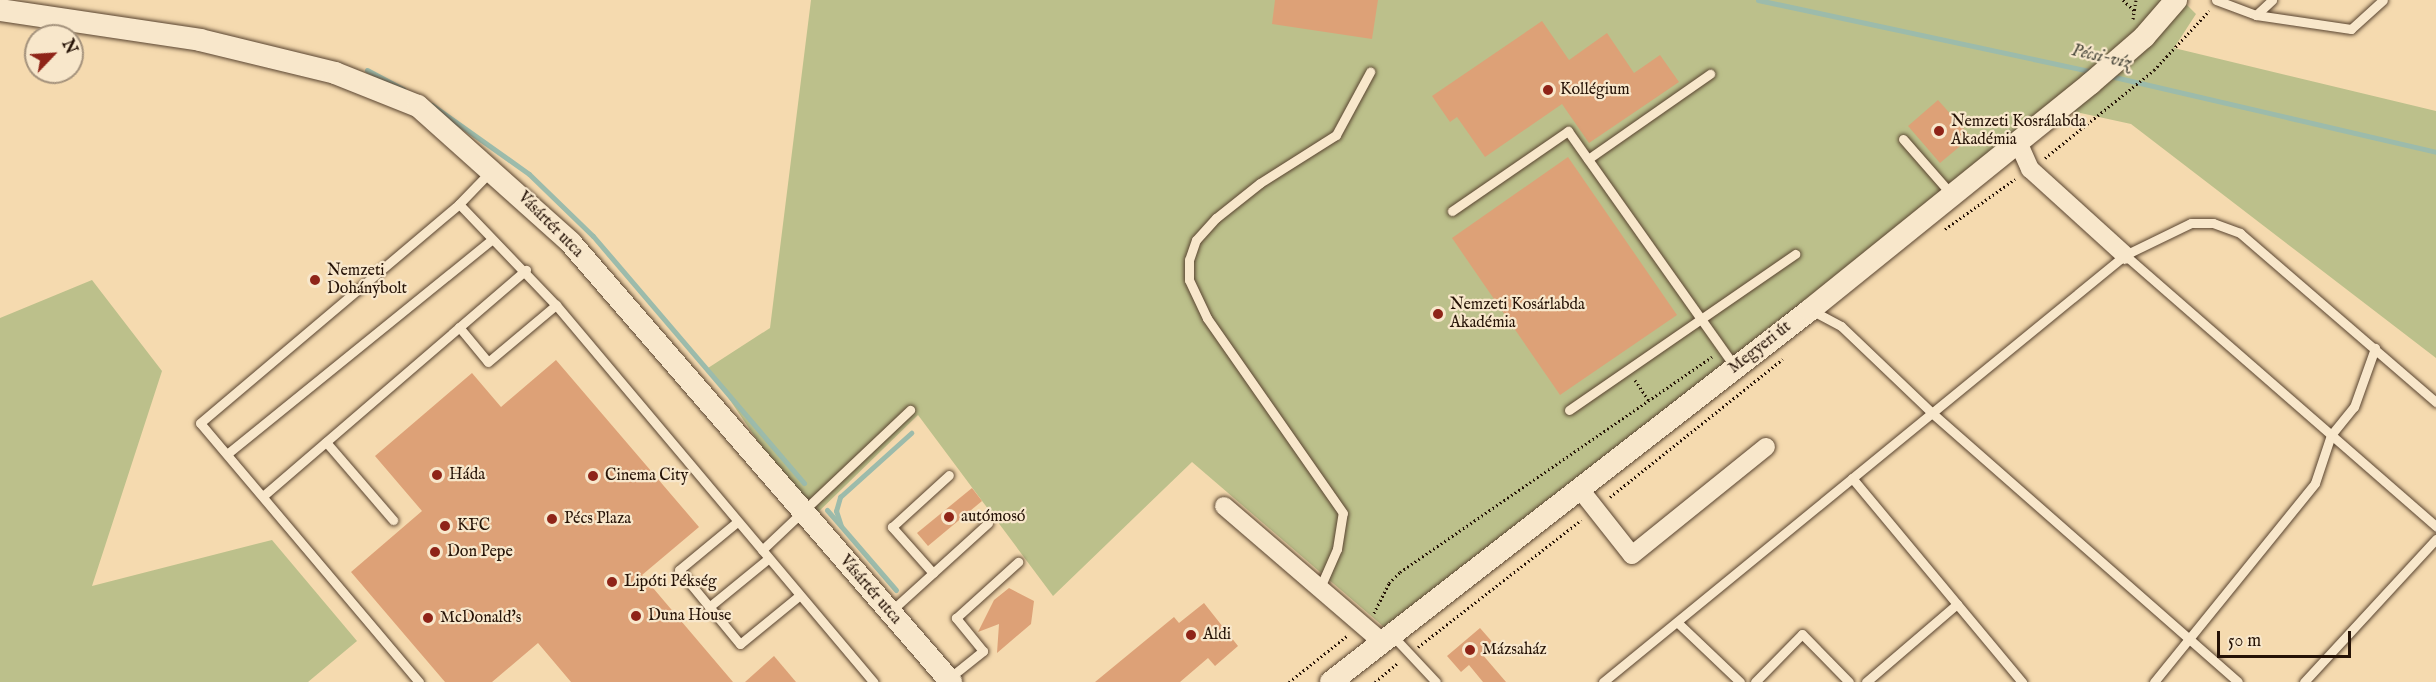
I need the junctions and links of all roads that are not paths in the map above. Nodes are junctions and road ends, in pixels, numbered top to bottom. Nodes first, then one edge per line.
1 (2176, 0) edge
2 (2217, 0) edge
3 (2272, 0) edge
4 (2383, 0) edge
5 (2144, 5) edge
6 (0, 10) edge
7 (2256, 15) junction
8 (2144, 37) junction
9 (1370, 72) dead end
10 (1710, 74) dead end
11 (1903, 139) dead end
12 (2018, 142) junction
13 (1588, 159) junction
14 (493, 170) junction
15 (1952, 195) junction
16 (459, 204) junction
17 (1452, 211) dead end
18 (490, 240) junction
19 (1795, 254) dead end
20 (2125, 255) junction
21 (526, 270) junction
22 (556, 305) junction
23 (1810, 310) junction
24 (1701, 319) junction
25 (459, 327) junction
26 (2375, 348) junction
27 (1735, 368) junction
28 (2436, 402) edge
29 (910, 410) dead end
30 (1569, 410) dead end
31 (1932, 413) junction
32 (2331, 435) junction
33 (326, 442) junction
34 (1766, 447) dead end
35 (228, 454) junction
36 (949, 475) dead end
37 (1852, 478) junction
38 (1579, 488) junction
39 (263, 496) junction
40 (1224, 506) dead end
41 (802, 513) junction
42 (393, 520) dead end
43 (737, 522) junction
44 (988, 523) dead end
45 (2436, 526) edge
46 (2436, 538) edge
47 (762, 550) junction
48 (769, 558) junction
49 (1018, 562) dead end
50 (933, 573) junction
51 (1320, 590) junction
52 (800, 595) junction
53 (1957, 604) junction
54 (709, 607) junction
55 (889, 612) junction
56 (1677, 622) junction
57 (1386, 637) junction
58 (2188, 638) junction
59 (949, 681) edge
60 (419, 682) edge
61 (873, 682) edge
62 (1331, 682) edge
63 (1436, 682) edge
64 (1603, 682) edge
65 (1740, 682) edge
66 (1755, 682) edge
67 (1849, 682) edge
68 (1866, 682) edge
69 (2022, 682) edge
70 (2154, 682) edge
71 (2238, 682) edge
72 (2304, 682) edge

1 - 8 street, Megyeri út
2 - 7 lane
3 - 7 lane
4 - 7 lane
5 - 8 street
6 - 14 street, Vásártér utca
8 - 12 street, Megyeri út
9 - 51 lane
10 - 13 lane
11 - 15 lane
12 - 15 street, Megyeri út
12 - 20 street
13 - 17 lane
13 - 24 lane
14 - 16 lane
14 - 41 street, Vásártér utca
15 - 23 street, Megyeri út
16 - 18 lane
16 - 35 lane
18 - 21 lane
18 - 35 lane
19 - 24 lane
20 - 26 lane
20 - 31 lane
20 - 32 lane
21 - 22 lane
21 - 25 lane
22 - 25 lane
22 - 43 lane
23 - 27 street, Megyeri út
23 - 31 lane
24 - 27 lane
24 - 30 lane
25 - 33 lane
26 - 28 lane
26 - 32 lane
27 - 38 street, Megyeri út
29 - 41 lane
31 - 37 lane
31 - 58 lane
32 - 45 lane
32 - 58 lane
33 - 39 lane
33 - 42 lane
34 - 38 street
35 - 39 lane
36 - 50 lane
37 - 53 lane
37 - 56 lane
38 - 57 street, Megyeri út
39 - 60 lane
40 - 51 street
41 - 47 lane
41 - 55 street, Vásártér utca
43 - 47 lane
43 - 54 lane
44 - 50 lane
46 - 72 lane
47 - 48 lane
48 - 52 lane
48 - 54 lane
49 - 59 lane
50 - 55 lane
51 - 57 street
52 - 54 lane
52 - 61 lane
53 - 68 lane
53 - 69 lane
55 - 59 street, Vásártér utca
56 - 64 lane
56 - 65 lane
57 - 62 street, Megyeri út
57 - 63 lane
58 - 70 lane
58 - 71 lane
66 - 67 lane

